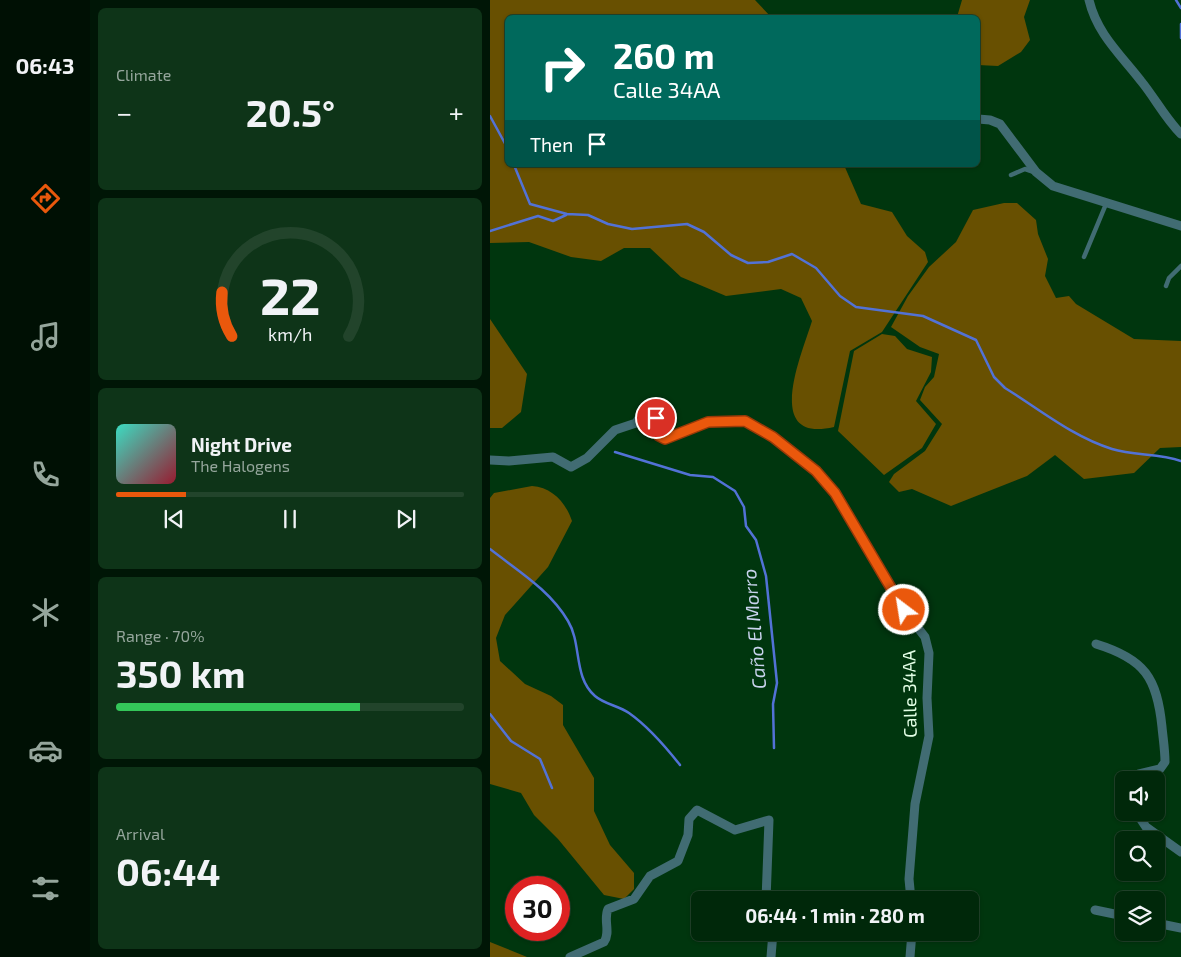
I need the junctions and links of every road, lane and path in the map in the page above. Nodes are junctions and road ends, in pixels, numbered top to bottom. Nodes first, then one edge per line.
1 (1089, 0) edge
2 (980, 119) edge
3 (1181, 134) edge
4 (1036, 172) junction
5 (1011, 175) dead end
6 (1106, 204) junction
7 (1181, 226) edge
8 (1084, 257) dead end
9 (1181, 266) edge
10 (1166, 286) dead end
11 (490, 460) edge
12 (1096, 644) dead end
13 (1152, 771) edge
14 (1142, 821) edge
15 (1181, 852) edge
16 (766, 891) edge
17 (911, 891) edge
18 (1095, 910) dead end
19 (1115, 914) edge
20 (1165, 925) edge
21 (1181, 928) edge
22 (772, 941) edge
23 (911, 941) edge
24 (570, 957) edge
25 (771, 957) edge
26 (910, 957) edge

1 - 3 street
2 - 4 street
4 - 5 lane
4 - 6 street
6 - 7 street
6 - 8 lane
9 - 10 lane
11 - 17 street, Calle 34AA
12 - 13 street
14 - 15 street
16 - 24 street
18 - 19 street
20 - 21 street
22 - 25 street
23 - 26 street

